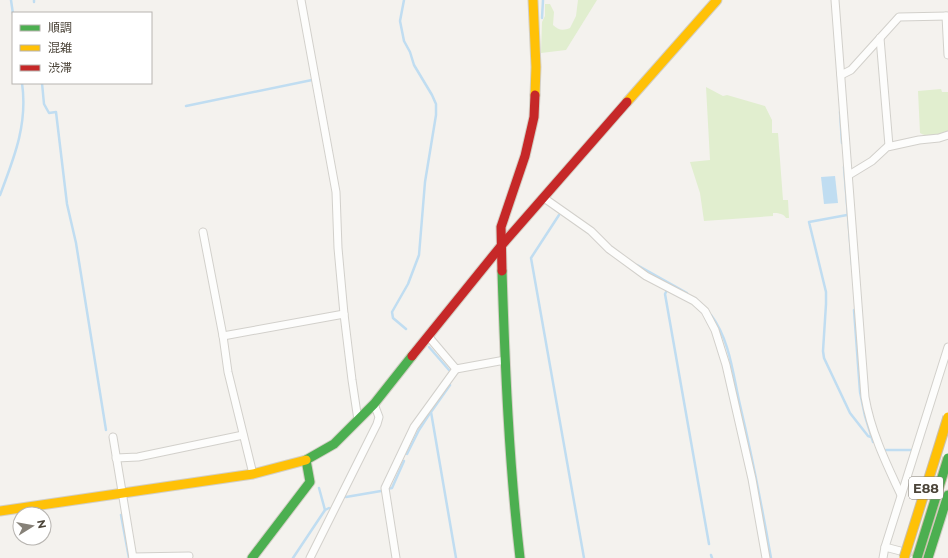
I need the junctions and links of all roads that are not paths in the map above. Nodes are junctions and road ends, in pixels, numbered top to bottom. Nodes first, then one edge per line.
1 (301, 0) edge
2 (533, 0) edge
3 (718, 0) edge
4 (835, 0) edge
5 (947, 16) edge
6 (880, 38) junction
7 (948, 55) edge
8 (841, 75) junction
9 (948, 135) edge
10 (889, 146) junction
11 (848, 175) junction
12 (544, 198) junction
13 (203, 232) dead end
14 (501, 246) junction
15 (344, 314) junction
16 (223, 336) junction
17 (428, 336) junction
18 (948, 347) edge
19 (505, 360) junction
20 (456, 369) junction
21 (374, 404) junction
22 (948, 417) edge
23 (358, 420) junction
24 (243, 435) junction
25 (112, 437) dead end
26 (116, 458) junction
27 (948, 458) edge
28 (306, 460) junction
29 (253, 474) junction
30 (122, 493) junction
31 (901, 495) junction
32 (948, 495) edge
33 (0, 511) edge
34 (885, 547) junction
35 (189, 556) dead end
36 (928, 556) edge
37 (133, 558) edge
38 (252, 558) edge
39 (310, 558) edge
40 (396, 558) edge
41 (520, 558) edge
42 (766, 558) edge
43 (882, 558) edge
44 (904, 558) edge
45 (917, 558) edge

1 - 15 street
2 - 14 main road
3 - 12 main road
4 - 8 street
5 - 6 street
5 - 7 street
6 - 8 street
6 - 10 street
8 - 11 street
9 - 10 street
10 - 11 street
11 - 31 street
12 - 14 main road
12 - 42 street
13 - 16 street
14 - 17 main road
14 - 19 main road
15 - 16 street
15 - 23 street
16 - 24 street
17 - 20 street
17 - 21 main road
18 - 31 street
19 - 20 street
19 - 41 main road
20 - 40 street
21 - 23 main road
21 - 39 street
22 - 44 main road, E88, bridge
23 - 28 main road
24 - 26 street
24 - 29 street
25 - 26 street
26 - 30 street
27 - 45 main road, E88, bridge
28 - 29 main road
28 - 38 main road
29 - 30 main road
30 - 33 main road
30 - 37 street
31 - 34 street
32 - 36 main road
34 - 36 street
34 - 43 street
35 - 37 street

